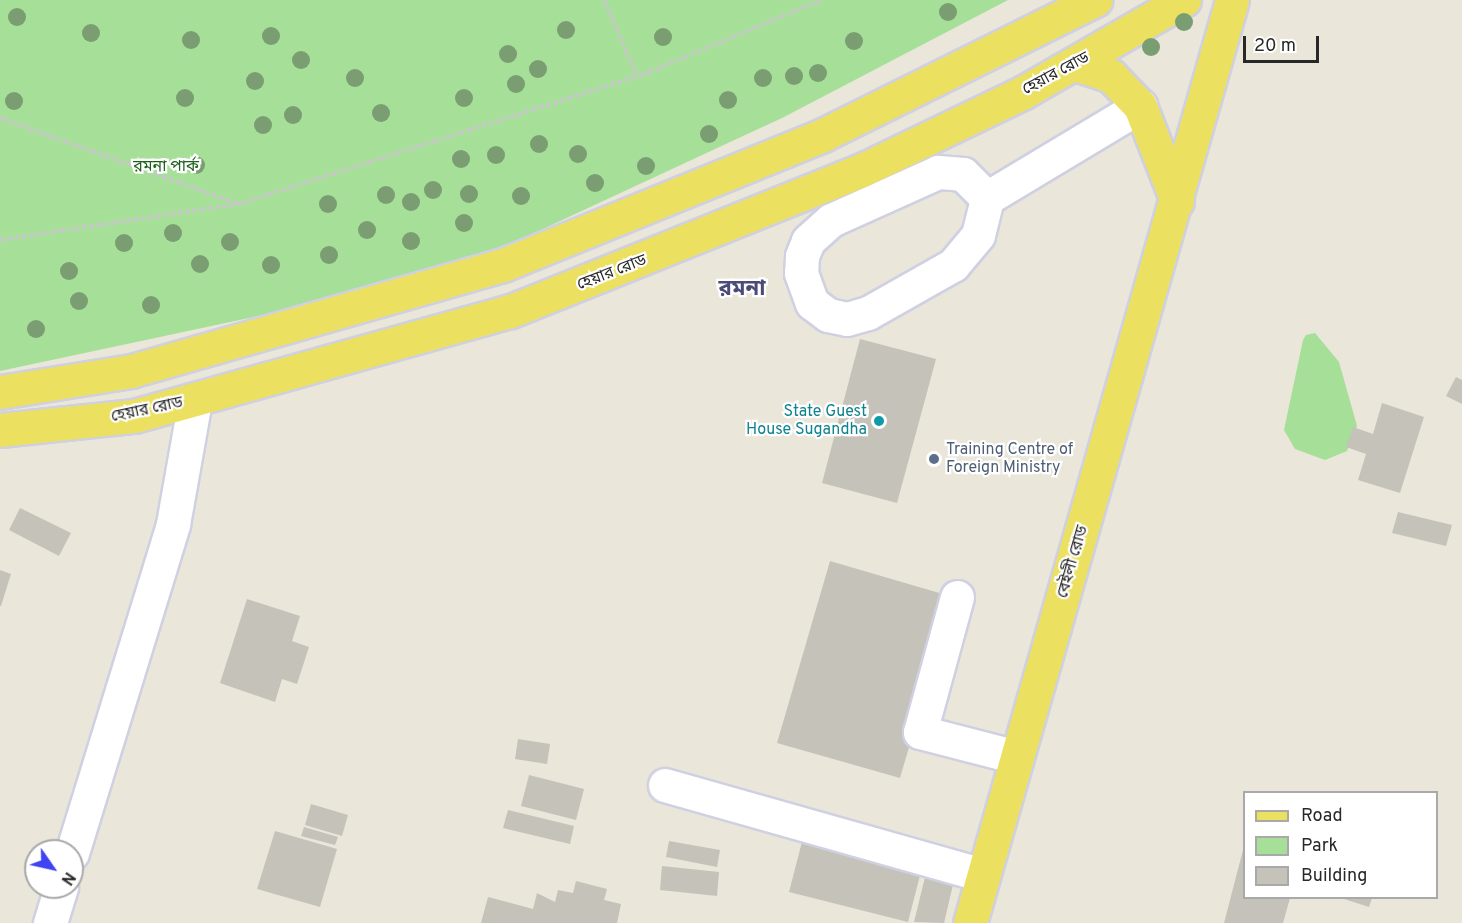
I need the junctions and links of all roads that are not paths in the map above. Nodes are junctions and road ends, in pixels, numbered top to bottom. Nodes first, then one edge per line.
1 (1095, 0) edge
2 (1184, 0) edge
3 (1232, 0) edge
4 (1075, 64) junction
5 (1140, 106) junction
6 (987, 198) junction
7 (1177, 201) junction
8 (360, 306) junction
9 (369, 353) junction
10 (0, 392) edge
11 (195, 400) junction
12 (0, 430) edge
13 (957, 597) dead end
14 (1017, 757) junction
15 (665, 785) dead end
16 (76, 839) edge
17 (983, 875) junction
18 (57, 899) edge
19 (50, 923) edge
20 (969, 923) edge

1 - 8 main road
2 - 4 main road, হেয়ার রোড
3 - 7 main road, বেইলী রোড
4 - 5 main road
4 - 9 main road, হেয়ার রোড
5 - 6 street
5 - 7 main road
6 - 6 street
7 - 14 main road, বেইলী রোড
8 - 9 main road
8 - 10 main road
9 - 11 main road, হেয়ার রোড
11 - 12 main road, হেয়ার রোড
11 - 16 street
13 - 14 street
14 - 17 main road, বেইলী রোড
15 - 17 street
17 - 20 main road, বেইলী রোড
18 - 19 street

